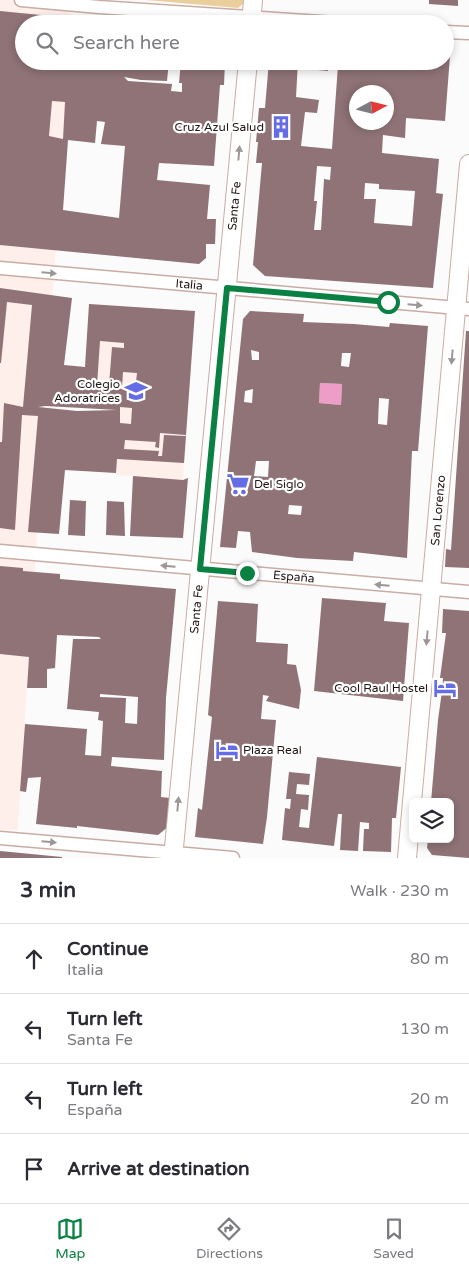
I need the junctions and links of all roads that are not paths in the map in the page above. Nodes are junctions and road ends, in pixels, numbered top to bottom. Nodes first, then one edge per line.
1 (21, 0) edge
2 (252, 13) edge
3 (270, 15) edge
4 (454, 33) edge
5 (469, 34) edge
6 (247, 70) edge
7 (469, 164) edge
8 (0, 268) edge
9 (227, 288) junction
10 (462, 309) edge
11 (0, 551) edge
12 (200, 569) junction
13 (431, 589) junction
14 (469, 592) edge
15 (0, 838) edge
16 (173, 855) edge
17 (233, 858) edge
18 (407, 858) edge

1 - 2 street
2 - 3 street
4 - 5 street
9 -> 6 main road, Santa Fe
7 - 10 main road, San Lorenzo
8 -> 9 street, Italia
9 -> 10 street, Italia
9 - 12 main road, Santa Fe
10 -> 13 main road, San Lorenzo
12 -> 11 street, España
13 -> 12 street, España
16 -> 12 main road, Santa Fe
13 - 14 street, España
13 -> 18 main road, San Lorenzo
15 -> 16 street
16 - 17 street

